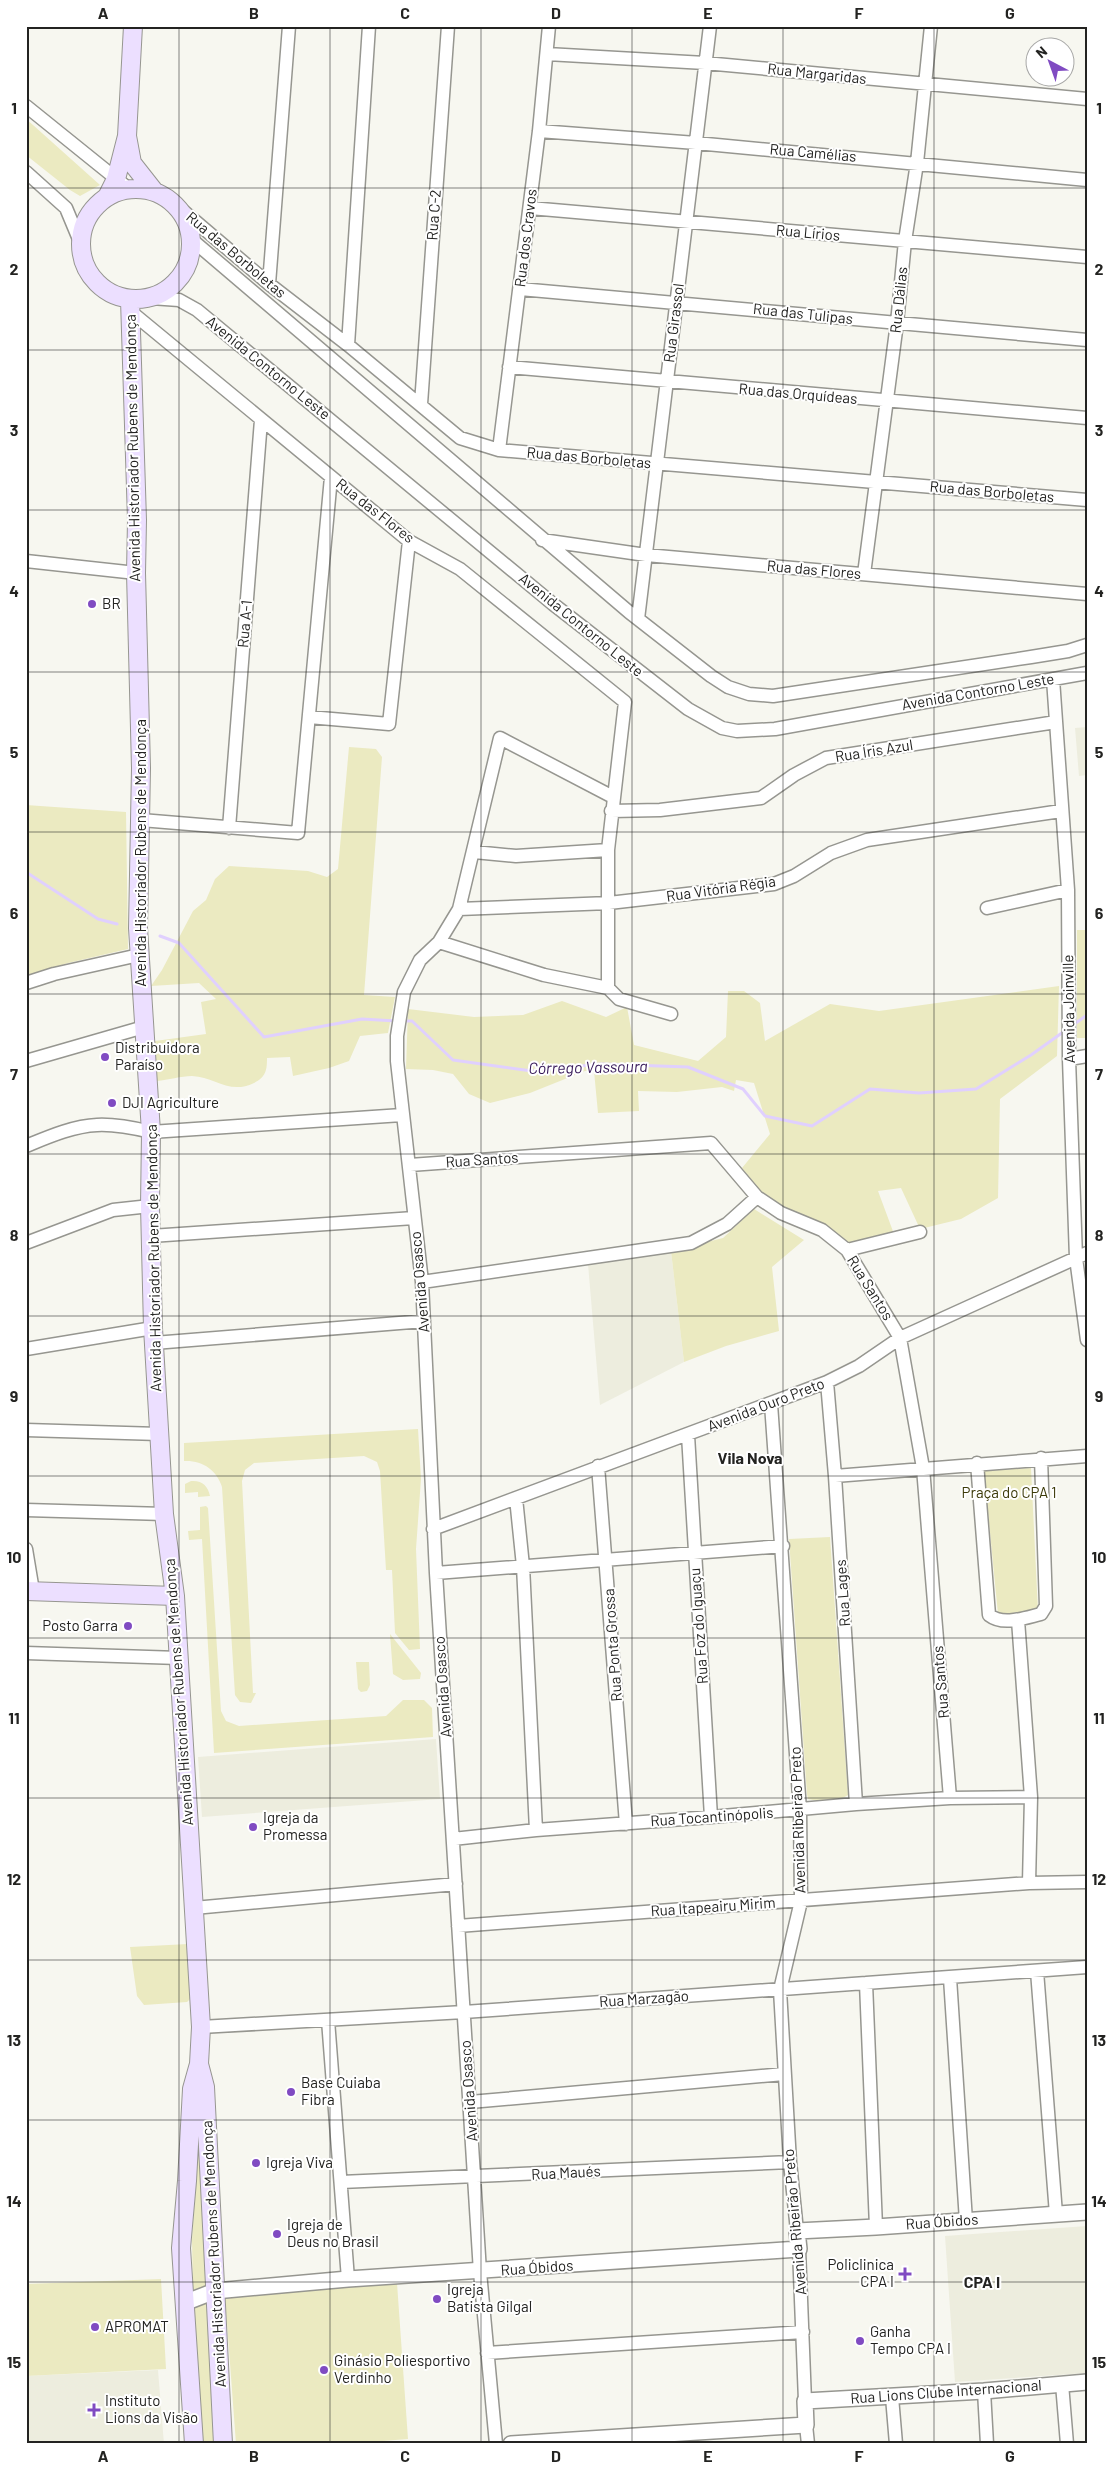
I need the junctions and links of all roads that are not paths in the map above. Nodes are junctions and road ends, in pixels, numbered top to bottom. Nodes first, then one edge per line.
1 (133, 26) edge
2 (289, 26) edge
3 (369, 26) edge
4 (448, 26) edge
5 (549, 26) edge
6 (710, 26) edge
7 (931, 26) edge
8 (547, 54) junction
9 (705, 63) junction
10 (924, 84) junction
11 (1087, 99) edge
12 (26, 106) edge
13 (539, 131) junction
14 (127, 136) junction
15 (696, 143) junction
16 (917, 163) junction
17 (26, 172) edge
18 (1087, 180) edge
19 (122, 184) junction
20 (154, 191) junction
21 (175, 204) junction
22 (530, 208) junction
23 (686, 223) junction
24 (191, 239) junction
25 (904, 241) junction
26 (81, 244) junction
27 (1087, 257) edge
28 (269, 284) junction
29 (520, 289) junction
30 (152, 298) junction
31 (676, 301) junction
32 (130, 306) junction
33 (897, 323) junction
34 (1087, 340) edge
35 (348, 345) junction
36 (509, 367) junction
37 (667, 382) junction
38 (887, 402) junction
39 (420, 404) junction
40 (1087, 418) edge
41 (261, 420) junction
42 (499, 450) junction
43 (657, 465) junction
44 (331, 477) junction
45 (877, 482) junction
46 (1087, 500) edge
47 (409, 540) junction
48 (542, 540) junction
49 (646, 555) junction
50 (26, 561) edge
51 (136, 573) junction
52 (864, 574) junction
53 (1087, 594) edge
54 (638, 619) junction
55 (1087, 646) edge
56 (1087, 673) edge
57 (1053, 679) junction
58 (309, 717) junction
59 (1056, 722) junction
60 (613, 797) junction
61 (611, 811) junction
62 (1061, 811) junction
63 (141, 820) junction
64 (229, 828) junction
65 (608, 850) junction
66 (474, 852) junction
67 (1068, 890) junction
68 (609, 903) junction
69 (987, 908) dead end
70 (459, 909) junction
71 (439, 942) junction
72 (139, 955) junction
73 (26, 984) edge
74 (608, 988) junction
75 (671, 1014) dead end
76 (144, 1028) junction
77 (1087, 1056) edge
78 (1069, 1059) junction
79 (26, 1061) edge
80 (402, 1115) junction
81 (152, 1132) junction
82 (26, 1146) edge
83 (410, 1165) junction
84 (758, 1197) junction
85 (150, 1206) junction
86 (414, 1218) junction
87 (920, 1232) dead end
88 (151, 1236) junction
89 (26, 1243) edge
90 (846, 1250) junction
91 (1082, 1256) edge
92 (422, 1282) junction
93 (424, 1321) junction
94 (153, 1336) junction
95 (900, 1338) junction
96 (1087, 1340) edge
97 (26, 1349) edge
98 (827, 1382) junction
99 (771, 1404) junction
100 (26, 1430) edge
101 (159, 1434) junction
102 (688, 1435) junction
103 (1087, 1456) edge
104 (1041, 1458) junction
105 (977, 1463) junction
106 (598, 1466) junction
107 (923, 1468) junction
108 (835, 1476) junction
109 (516, 1498) junction
110 (26, 1510) edge
111 (164, 1514) junction
112 (433, 1529) junction
113 (782, 1546) junction
114 (26, 1549) edge
115 (694, 1553) junction
116 (607, 1560) junction
117 (523, 1566) junction
118 (436, 1573) junction
119 (30, 1591) edge
120 (175, 1596) junction
121 (1018, 1620) junction
122 (26, 1653) edge
123 (178, 1658) junction
124 (1030, 1797) junction
125 (950, 1798) junction
126 (856, 1804) junction
127 (800, 1810) junction
128 (711, 1817) junction
129 (626, 1824) junction
130 (536, 1830) junction
131 (453, 1839) junction
132 (1087, 1882) edge
133 (1029, 1883) junction
134 (456, 1884) junction
135 (801, 1901) junction
136 (194, 1908) junction
137 (458, 1926) junction
138 (1087, 1967) edge
139 (1037, 1971) junction
140 (950, 1978) junction
141 (866, 1983) junction
142 (780, 1990) junction
143 (464, 2012) junction
144 (328, 2020) junction
145 (201, 2027) junction
146 (199, 2064) junction
147 (784, 2074) junction
148 (470, 2102) junction
149 (790, 2162) junction
150 (474, 2177) junction
151 (187, 2181) junction
152 (341, 2182) junction
153 (211, 2191) junction
154 (1087, 2212) edge
155 (1056, 2214) junction
156 (966, 2221) junction
157 (876, 2227) junction
158 (797, 2231) junction
159 (799, 2249) junction
160 (480, 2272) junction
161 (348, 2280) junction
162 (215, 2292) junction
163 (184, 2303) junction
164 (803, 2332) junction
165 (487, 2353) junction
166 (1087, 2382) edge
167 (1062, 2384) junction
168 (984, 2391) junction
169 (892, 2397) junction
170 (805, 2400) junction
171 (806, 2425) junction
172 (194, 2444) edge
173 (223, 2444) edge
174 (496, 2444) edge
175 (511, 2444) edge
176 (808, 2444) edge
177 (896, 2444) edge
178 (987, 2444) edge
179 (1066, 2444) edge

1 - 14 main road, Avenida Historiador Rubens de Mendonça
2 - 28 street
3 - 35 street
4 - 39 street, Rua C-2
5 - 8 street, Rua dos Cravos
6 - 9 street, Rua Girassol
7 - 10 street, Rua Dálias
8 - 9 street, Rua Margaridas
8 - 13 street, Rua dos Cravos
9 - 10 street, Rua Margaridas
9 - 15 street, Rua Girassol
10 - 11 street, Rua Margaridas
10 - 16 street, Rua Dálias
12 - 19 street
13 - 15 street, Rua Camélias
13 - 22 street, Rua dos Cravos
14 - 19 main road, Avenida Historiador Rubens de Mendonça
14 - 20 main road, Avenida Historiador Rubens de Mendonça
15 - 16 street, Rua Camélias
15 - 23 street, Rua Girassol
16 - 18 street, Rua Camélias
16 - 25 street, Rua Dálias
17 - 26 street
19 - 20 main road, Avenida Historiador Rubens de Mendonça
19 - 26 main road, Avenida Historiador Rubens de Mendonça
20 - 21 main road, Avenida Historiador Rubens de Mendonça
21 - 24 main road, Avenida Historiador Rubens de Mendonça
21 - 28 street, Rua das Borboletas
22 - 23 street, Rua Lírios
22 - 29 street, Rua dos Cravos
23 - 25 street, Rua Lírios
23 - 31 street, Rua Girassol
24 - 30 main road, Avenida Historiador Rubens de Mendonça
24 - 48 street, Avenida Contorno Leste
25 - 27 street, Rua Lírios
25 - 33 street, Rua Dálias
26 - 32 main road, Avenida Historiador Rubens de Mendonça
28 - 35 street, Rua das Borboletas
29 - 31 street, Rua das Tulipas
29 - 36 street, Rua dos Cravos
30 - 32 main road, Avenida Historiador Rubens de Mendonça
30 - 57 street, Avenida Contorno Leste
31 - 33 street, Rua das Tulipas
31 - 37 street, Rua Girassol
32 - 41 street, Rua das Flores
32 - 51 main road, Avenida Historiador Rubens de Mendonça
33 - 34 street, Rua das Tulipas
33 - 38 street, Rua Dálias
35 - 39 street, Rua das Borboletas
36 - 37 street, Rua das Orquídeas
36 - 42 street, Rua dos Cravos
37 - 38 street, Rua das Orquídeas
37 - 43 street, Rua Girassol
38 - 40 street, Rua das Orquídeas
38 - 45 street, Rua Dálias
39 - 42 street, Rua das Borboletas
41 - 44 street, Rua das Flores
41 - 64 street, Rua A-1
42 - 43 street, Rua das Borboletas
43 - 45 street, Rua das Borboletas
43 - 49 street, Rua Girassol
44 - 47 street, Rua das Flores
44 - 58 street
45 - 46 street, Rua das Borboletas
45 - 52 street, Rua Dálias
47 - 58 street
47 - 60 street, Rua das Flores
48 - 49 street, Rua das Flores
48 - 54 street, Avenida Contorno Leste
49 - 52 street, Rua das Flores
49 - 54 street, Rua Girassol
50 - 51 street
51 - 63 main road, Avenida Historiador Rubens de Mendonça
52 - 53 street, Rua das Flores
54 - 55 street, Avenida Contorno Leste
56 - 57 street, Avenida Contorno Leste
57 - 59 street, Avenida Joinville
58 - 64 street
59 - 61 street, Rua Íris Azul
59 - 62 street, Avenida Joinville
60 - 61 street
60 - 66 street, Avenida Osasco
61 - 65 street
62 - 67 street, Avenida Joinville
62 - 68 street, Rua Vitória Régia
63 - 64 street
63 - 72 main road, Avenida Historiador Rubens de Mendonça
65 - 66 street
65 - 68 street
66 - 70 street, Avenida Osasco
67 - 69 street
67 - 78 street, Avenida Joinville
68 - 70 street, Rua Vitória Régia
68 - 74 street
70 - 71 street, Avenida Osasco
71 - 74 street
71 - 80 street, Avenida Osasco
72 - 73 street
72 - 76 main road, Avenida Historiador Rubens de Mendonça
74 - 75 street
76 - 79 street
76 - 81 main road, Avenida Historiador Rubens de Mendonça
77 - 78 street
78 - 91 street, Avenida Joinville
80 - 81 street
80 - 83 street, Avenida Osasco
81 - 82 street
81 - 85 main road, Avenida Historiador Rubens de Mendonça
83 - 84 street, Rua Santos
83 - 86 street, Avenida Osasco
84 - 90 street, Rua Santos
84 - 92 street
85 - 88 main road, Avenida Historiador Rubens de Mendonça
85 - 89 street
86 - 88 street
86 - 92 street, Avenida Osasco
87 - 90 street
88 - 94 main road, Avenida Historiador Rubens de Mendonça
90 - 95 street, Rua Santos
91 - 95 street, Avenida Ouro Preto
91 - 96 street, Avenida Joinville
92 - 93 street, Avenida Osasco
93 - 94 street
93 - 112 street, Avenida Osasco
94 - 97 street
94 - 101 main road, Avenida Historiador Rubens de Mendonça
95 - 98 street, Avenida Ouro Preto
95 - 107 street, Rua Santos
98 - 99 street, Avenida Ouro Preto
98 - 108 street, Rua Lages
99 - 102 street, Avenida Ouro Preto
99 - 113 street, Avenida Ribeirão Preto
100 - 101 street
101 - 111 main road, Avenida Historiador Rubens de Mendonça
102 - 106 street, Avenida Ouro Preto
102 - 115 street, Rua Foz do Iguaçu
103 - 104 street
104 - 105 street
104 - 121 street
105 - 107 street
105 - 121 street
106 - 109 street, Avenida Ouro Preto
106 - 116 street, Rua Ponta Grossa
107 - 108 street
107 - 125 street, Rua Santos
108 - 126 street, Rua Lages
109 - 112 street, Avenida Ouro Preto
109 - 117 street
110 - 111 street
111 - 120 main road, Avenida Historiador Rubens de Mendonça
112 - 118 street, Avenida Osasco
113 - 115 street
113 - 127 street, Avenida Ribeirão Preto
114 - 119 street
115 - 116 street
115 - 128 street, Rua Foz do Iguaçu
116 - 117 street
116 - 129 street, Rua Ponta Grossa
117 - 118 street
117 - 130 street
118 - 131 street, Avenida Osasco
119 - 120 main road
120 - 123 main road, Avenida Historiador Rubens de Mendonça
121 - 124 street
122 - 123 street
123 - 136 main road, Avenida Historiador Rubens de Mendonça
124 - 125 street, Rua Tocantinópolis
124 - 133 street
125 - 126 street, Rua Tocantinópolis
126 - 127 street, Rua Tocantinópolis
127 - 128 street, Rua Tocantinópolis
127 - 135 street, Avenida Ribeirão Preto
128 - 129 street, Rua Tocantinópolis
129 - 130 street, Rua Tocantinópolis
130 - 131 street, Rua Tocantinópolis
131 - 134 street, Avenida Osasco
132 - 133 street, Rua Itapeairu Mirim
133 - 135 street, Rua Itapeairu Mirim
134 - 136 street
134 - 137 street, Avenida Osasco
135 - 137 street, Rua Itapeairu Mirim
135 - 142 street, Avenida Ribeirão Preto
136 - 145 main road, Avenida Historiador Rubens de Mendonça
137 - 143 street, Avenida Osasco
138 - 139 street, Rua Marzagão
139 - 140 street, Rua Marzagão
139 - 155 street
140 - 141 street, Rua Marzagão
140 - 156 street
141 - 142 street, Rua Marzagão
141 - 157 street
142 - 143 street, Rua Marzagão
142 - 147 street, Avenida Ribeirão Preto
143 - 144 street, Rua Marzagão
143 - 148 street, Avenida Osasco
144 - 145 street, Rua Marzagão
144 - 152 street
145 - 146 main road, Avenida Historiador Rubens de Mendonça
146 - 151 main road, Avenida Historiador Rubens de Mendonça
146 - 153 main road, Avenida Historiador Rubens de Mendonça
147 - 148 street
147 - 149 street, Avenida Ribeirão Preto
148 - 150 street, Avenida Osasco
149 - 150 street, Rua Maués
149 - 158 street, Avenida Ribeirão Preto
150 - 152 street, Rua Maués
150 - 160 street, Avenida Osasco
151 - 153 main road
151 - 163 main road, Avenida Historiador Rubens de Mendonça
152 - 161 street
153 - 162 main road, Avenida Historiador Rubens de Mendonça
154 - 155 street, Rua Óbidos
155 - 156 street, Rua Óbidos
156 - 157 street, Rua Óbidos
157 - 158 street, Rua Óbidos
158 - 159 street, Avenida Ribeirão Preto
159 - 160 street, Rua Óbidos
159 - 164 street, Avenida Ribeirão Preto
160 - 161 street, Rua Óbidos
160 - 165 street, Avenida Osasco
161 - 162 street, Rua Óbidos
162 - 163 street, Rua Óbidos
162 - 173 main road, Avenida Historiador Rubens de Mendonça
163 - 172 main road, Avenida Historiador Rubens de Mendonça
164 - 165 street
164 - 170 street, Avenida Ribeirão Preto
165 - 174 street, Avenida Osasco
166 - 167 street, Rua Lions Clube Internacional
167 - 168 street, Rua Lions Clube Internacional
167 - 179 street
168 - 169 street, Rua Lions Clube Internacional
168 - 178 street
169 - 170 street, Rua Lions Clube Internacional
169 - 177 street
170 - 171 street, Avenida Ribeirão Preto
171 - 175 street
171 - 176 street, Avenida Ribeirão Preto

